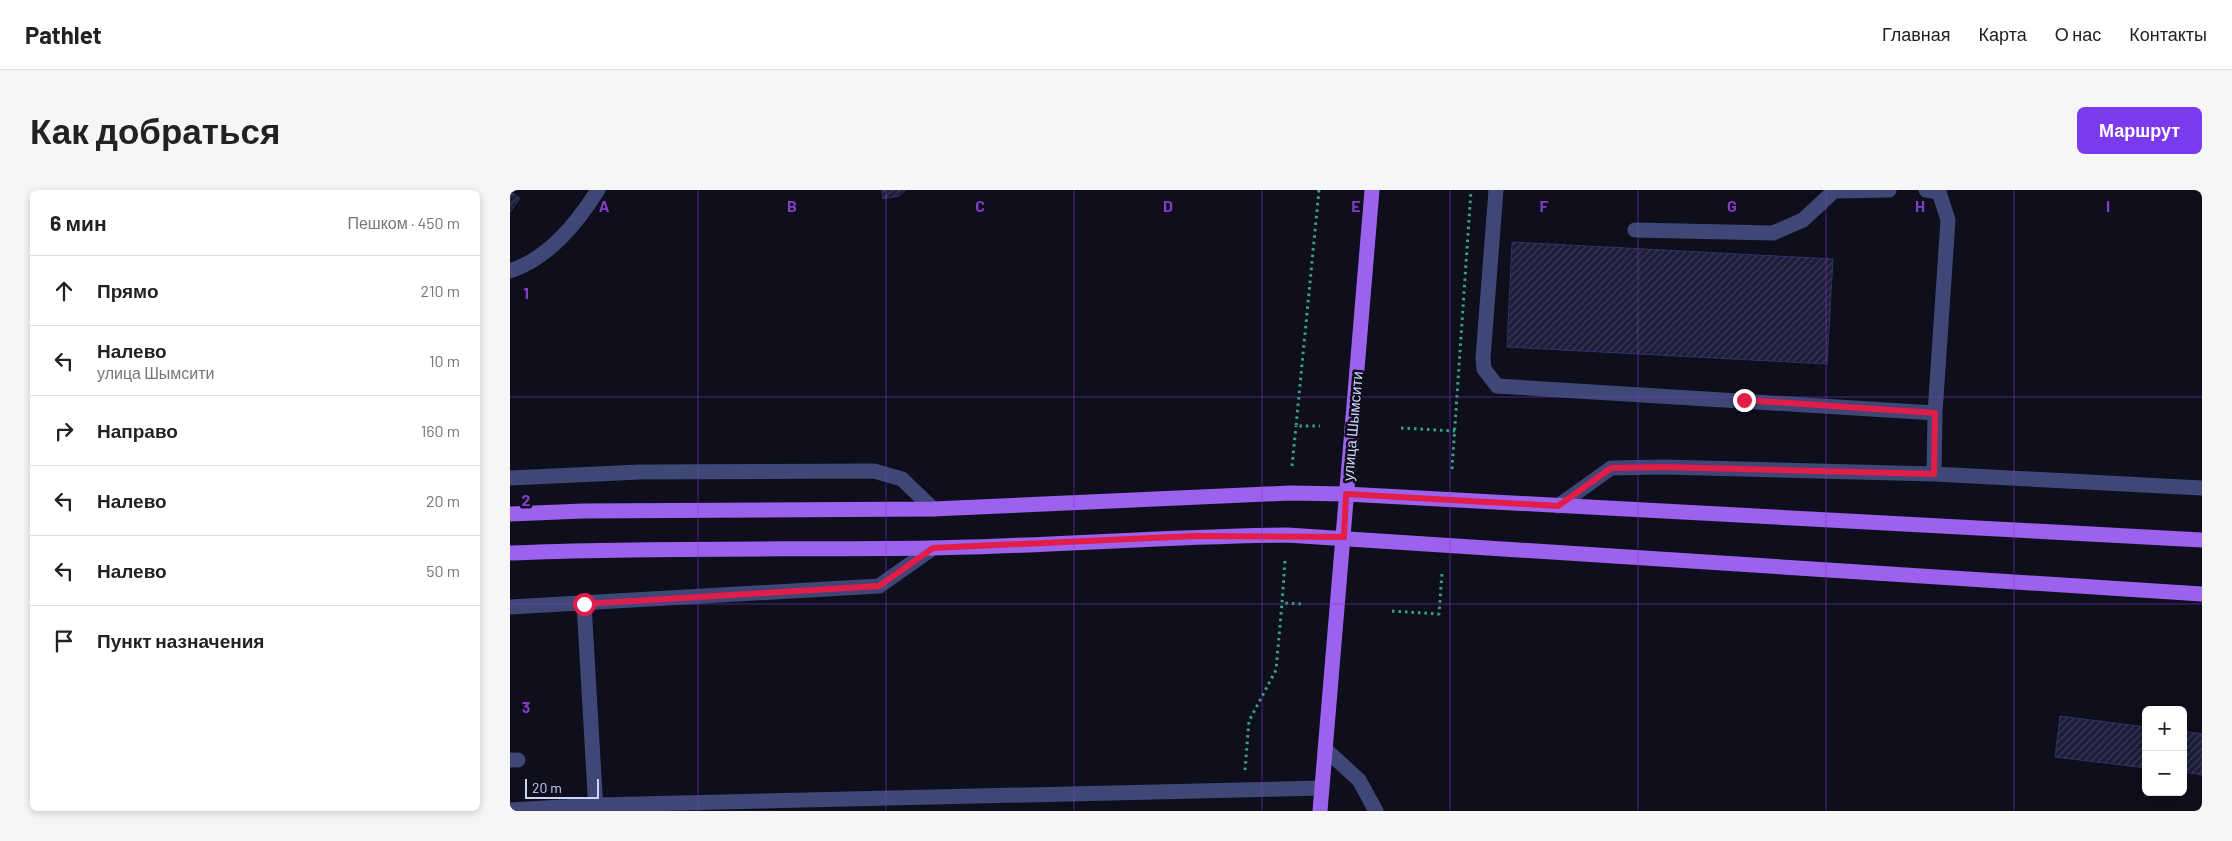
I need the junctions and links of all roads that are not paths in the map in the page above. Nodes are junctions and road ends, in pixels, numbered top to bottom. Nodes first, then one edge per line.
1 (598, 190) edge
2 (1372, 190) edge
3 (1496, 190) edge
4 (1890, 190) edge
5 (1926, 190) edge
6 (1635, 230) dead end
7 (510, 270) edge
8 (1935, 413) junction
9 (1934, 474) junction
10 (510, 478) edge
11 (2202, 488) edge
12 (1346, 494) junction
13 (1558, 506) junction
14 (933, 509) junction
15 (510, 514) edge
16 (1344, 537) junction
17 (2202, 540) edge
18 (933, 548) junction
19 (510, 552) edge
20 (2202, 594) edge
21 (584, 604) junction
22 (510, 607) edge
23 (1325, 749) junction
24 (1322, 788) junction
25 (596, 808) edge
26 (510, 810) edge
27 (1320, 811) edge
28 (1376, 811) edge

1 - 7 street
2 - 12 main road, улица Шымсити
3 - 8 street
4 - 6 street
5 - 8 street
8 - 9 street
9 - 11 street
9 - 13 street
10 - 14 street
12 - 13 main road
12 - 14 main road
12 - 16 main road, улица Шымсити
13 - 17 main road
14 - 15 main road
16 - 18 main road
16 - 20 main road
16 - 23 main road, улица Шымсити
18 - 19 main road
18 - 21 street
21 - 22 street
21 - 25 street
23 - 24 main road, улица Шымсити
23 - 28 street
24 - 25 street
24 - 27 main road, улица Шымсити
25 - 26 street

